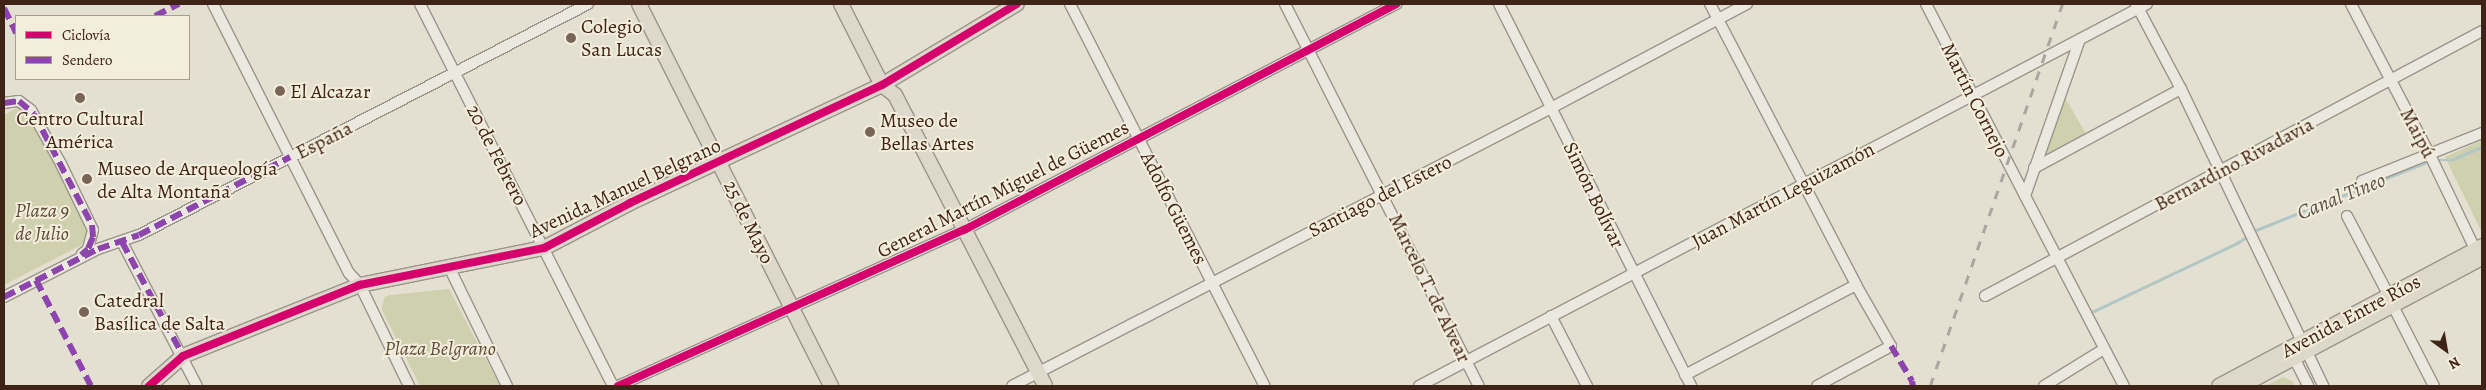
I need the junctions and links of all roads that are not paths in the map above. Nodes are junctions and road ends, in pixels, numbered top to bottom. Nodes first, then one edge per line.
1 (213, 4) edge
2 (420, 4) edge
3 (588, 4) edge
4 (639, 4) edge
5 (841, 4) edge
6 (1017, 4) edge
7 (1070, 4) edge
8 (1285, 4) edge
9 (1396, 4) edge
10 (1499, 4) edge
11 (1710, 4) edge
12 (1747, 4) edge
13 (1926, 4) edge
14 (2351, 4) edge
15 (2140, 5) edge
16 (1718, 19) junction
17 (2482, 31) edge
18 (2080, 40) junction
19 (1309, 50) junction
20 (455, 74) junction
21 (2390, 79) junction
22 (882, 85) junction
23 (2181, 89) junction
24 (1972, 95) junction
25 (4, 103) edge
26 (1551, 108) junction
27 (2482, 133) edge
28 (1138, 139) junction
29 (2430, 155) junction
30 (290, 157) junction
31 (719, 161) junction
32 (2034, 168) junction
33 (2221, 172) junction
34 (2362, 181) dead end
35 (1803, 185) junction
36 (1383, 194) junction
37 (2025, 196) junction
38 (2348, 216) dead end
39 (964, 230) junction
40 (122, 242) junction
41 (544, 248) junction
42 (2480, 255) edge
43 (2058, 259) junction
44 (76, 260) junction
45 (450, 268) junction
46 (1633, 273) junction
47 (360, 284) junction
48 (1212, 284) junction
49 (1856, 285) junction
50 (1985, 296) dead end
51 (4, 297) edge
52 (2391, 301) junction
53 (792, 310) junction
54 (1551, 316) junction
55 (2104, 349) junction
56 (2298, 350) junction
57 (183, 356) junction
58 (1466, 361) junction
59 (1038, 373) junction
60 (1685, 375) junction
61 (149, 386) edge
62 (197, 386) edge
63 (409, 386) edge
64 (507, 386) edge
65 (613, 386) edge
66 (618, 386) edge
67 (831, 386) edge
68 (1012, 386) edge
69 (1045, 386) edge
70 (1265, 386) edge
71 (1419, 386) edge
72 (1479, 386) edge
73 (1587, 386) edge
74 (1691, 386) edge
75 (1817, 386) edge
76 (2044, 386) edge
77 (2124, 386) edge
78 (2220, 386) edge
79 (2241, 386) edge
80 (2308, 386) edge
81 (2324, 386) edge
82 (2434, 386) edge

1 - 30 street
2 - 20 street, 20 de Febrero
3 - 20 street, España
4 - 31 main road, 25 de Mayo
5 - 22 main road
6 - 22 main road, Avenida Manuel Belgrano
7 - 28 street, Adolfo Güemes
8 - 19 street, Marcelo T. de Alvear
9 - 19 street, General Martín Miguel de Güemes
10 - 26 street, Simón Bolívar
11 - 16 street
12 - 16 street, Santiago del Estero
13 - 24 street, Martín Cornejo
14 - 21 street, Maipú
15 - 18 street, Juan Martín Leguizamón
15 - 23 street
16 - 26 street, Santiago del Estero
16 - 35 street
17 - 21 street, Bernardino Rivadavia
18 - 24 street, Juan Martín Leguizamón
18 - 32 street, Martín Cornejo
19 - 28 street, General Martín Miguel de Güemes
19 - 36 street, Marcelo T. de Alvear
20 - 30 street, España
20 - 41 street, 20 de Febrero
21 - 29 street, Maipú
21 - 33 street, Bernardino Rivadavia
22 - 31 main road, Avenida Manuel Belgrano
22 - 39 main road
23 - 32 street
23 - 33 street
24 - 35 street, Juan Martín Leguizamón
24 - 37 street, Martín Cornejo
25 - 44 street
26 - 36 street, Santiago del Estero
26 - 46 street, Simón Bolívar
27 - 29 street
28 - 39 street, General Martín Miguel de Güemes
28 - 48 street, Adolfo Güemes
29 - 34 street
29 - 42 street, Maipú
30 - 40 street, España
30 - 47 street
31 - 41 main road, Avenida Manuel Belgrano
31 - 53 main road, 25 de Mayo
32 - 37 street, Martín Cornejo
33 - 43 street, Bernardino Rivadavia
33 - 56 street
35 - 46 street, Juan Martín Leguizamón
35 - 49 street
36 - 48 street, Santiago del Estero
36 - 58 street, Marcelo T. de Alvear
37 - 43 street, Martín Cornejo
38 - 52 street
39 - 53 street, General Martín Miguel de Güemes
39 - 59 main road
40 - 44 street, España
40 - 57 street
41 - 45 main road, Avenida Manuel Belgrano
41 - 65 street, 20 de Febrero
42 - 52 main road, Avenida Entre Ríos
43 - 50 street, Bernardino Rivadavia
43 - 55 street, Martín Cornejo
44 - 51 street, España
45 - 47 main road, Avenida Manuel Belgrano
45 - 64 street
46 - 54 street, Juan Martín Leguizamón
46 - 60 street, Simón Bolívar
47 - 57 main road, Avenida Manuel Belgrano
47 - 63 street
48 - 59 street, Santiago del Estero
48 - 70 street, Adolfo Güemes
49 - 60 street
49 - 75 street
52 - 56 main road, Avenida Entre Ríos
52 - 82 street
53 - 66 street, General Martín Miguel de Güemes
53 - 67 main road, 25 de Mayo
54 - 58 street, Juan Martín Leguizamón
54 - 73 street
55 - 76 street
55 - 77 street, Martín Cornejo
56 - 78 main road, Avenida Entre Ríos
56 - 79 main road, Avenida Entre Ríos
56 - 80 street
56 - 81 street
57 - 61 main road, Avenida Manuel Belgrano
57 - 62 street
58 - 71 street, Juan Martín Leguizamón
58 - 72 street, Marcelo T. de Alvear
59 - 68 street, Santiago del Estero
59 - 69 main road
60 - 74 street, Simón Bolívar

